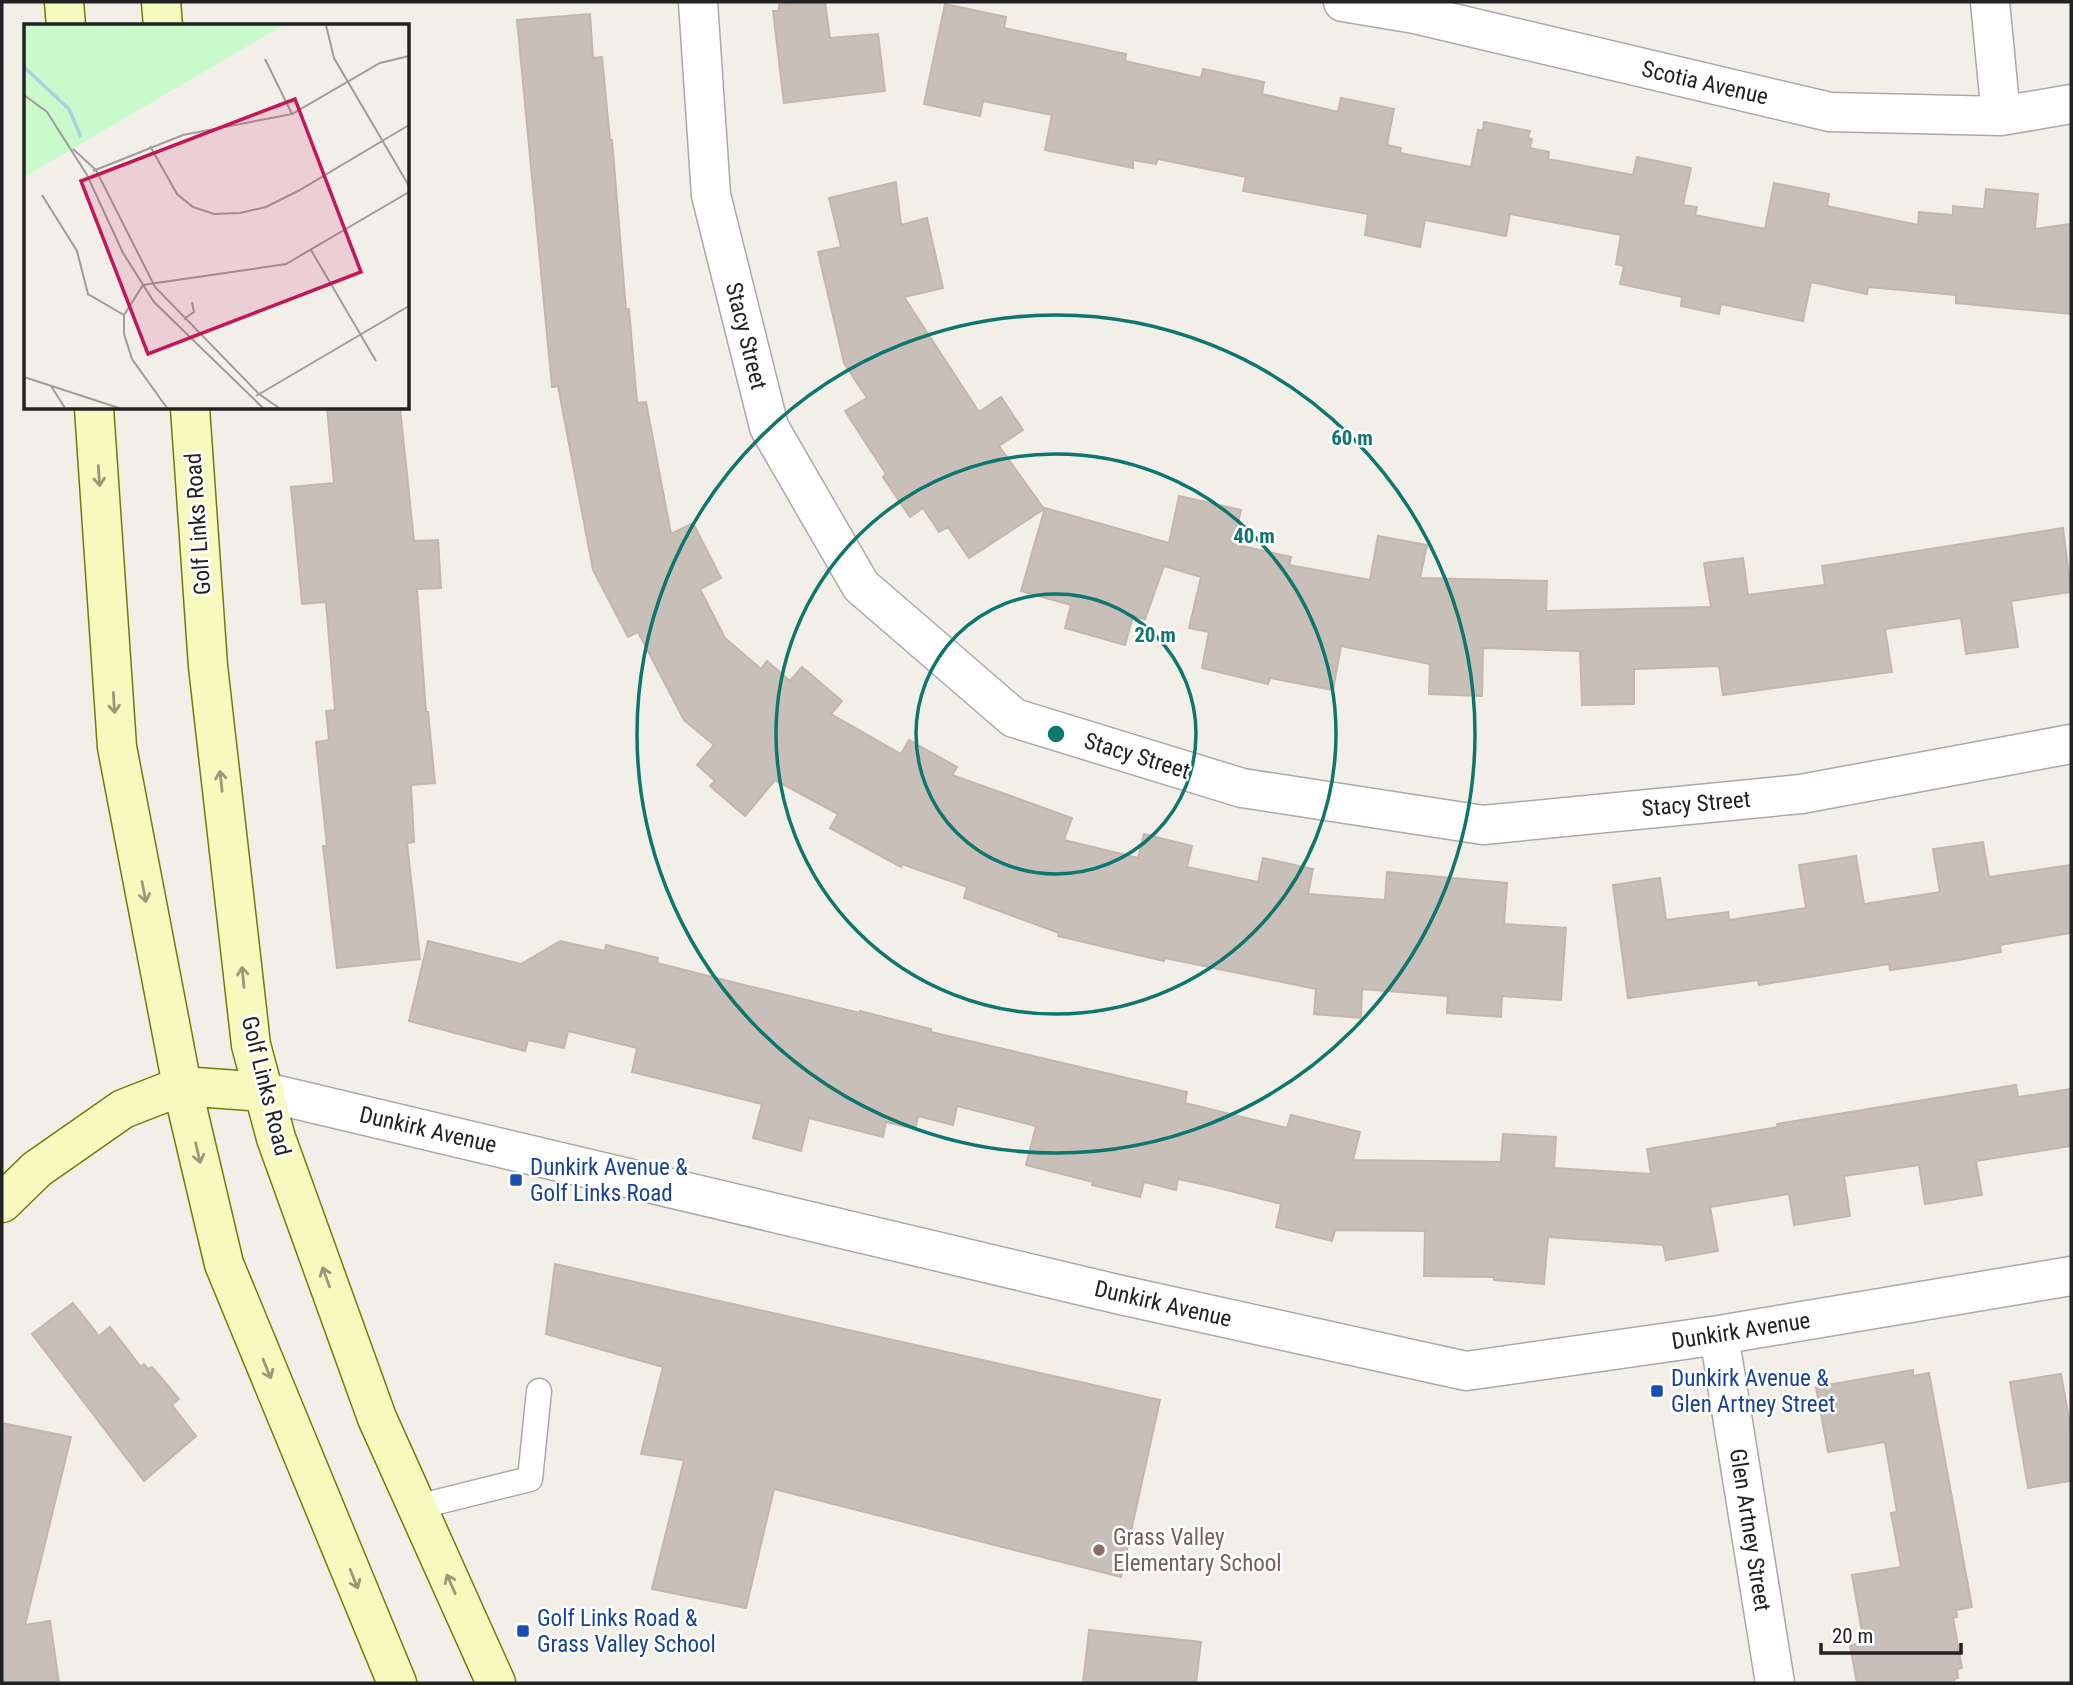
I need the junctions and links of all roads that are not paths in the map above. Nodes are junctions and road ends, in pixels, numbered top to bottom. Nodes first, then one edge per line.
1 (64, 2) edge
2 (161, 2) edge
3 (698, 2) edge
4 (1343, 2) edge
5 (1990, 2) edge
6 (66, 24) edge
7 (163, 24) edge
8 (2071, 104) edge
9 (2001, 116) junction
10 (94, 410) edge
11 (190, 410) edge
12 (2071, 744) edge
13 (182, 1086) junction
14 (265, 1092) junction
15 (2, 1203) edge
16 (2071, 1276) edge
17 (1718, 1335) junction
18 (539, 1391) dead end
19 (417, 1507) junction
20 (397, 1683) edge
21 (496, 1683) edge
22 (1776, 1683) edge

1 - 6 main road
2 - 7 main road
3 - 12 street, Stacy Street
4 - 9 street, Scotia Avenue
5 - 9 street
8 - 9 street, Scotia Avenue
10 -> 13 main road
14 -> 11 main road, Golf Links Road
13 - 14 main road
13 - 15 main road
13 -> 20 main road
14 - 17 street, Dunkirk Avenue
19 -> 14 main road, Golf Links Road
16 - 17 street, Dunkirk Avenue
17 - 22 street, Glen Artney Street
18 - 19 lane
21 -> 19 main road, Golf Links Road

